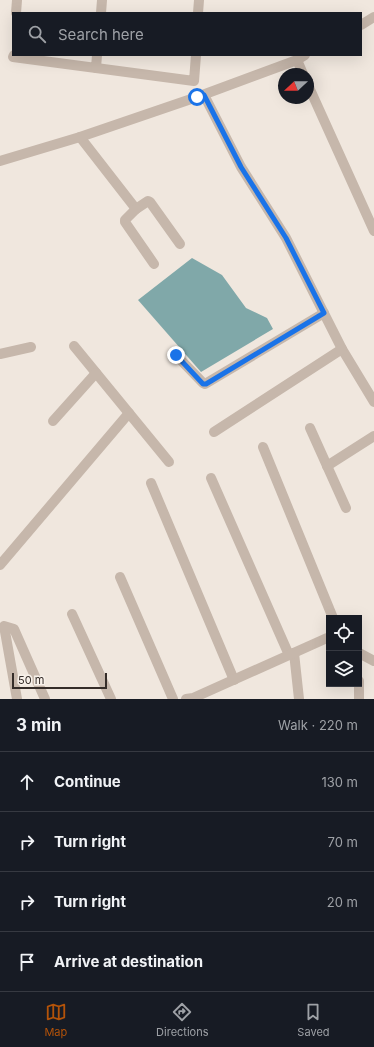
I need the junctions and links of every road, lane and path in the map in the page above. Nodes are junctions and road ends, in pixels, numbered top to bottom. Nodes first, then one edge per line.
1 (17, 0) edge
2 (102, 0) edge
3 (199, 0) edge
4 (16, 12) edge
5 (101, 12) edge
6 (198, 12) edge
7 (374, 17) edge
8 (362, 24) edge
9 (14, 56) edge
10 (97, 56) edge
11 (196, 56) edge
12 (301, 57) edge
13 (96, 68) junction
14 (302, 68) edge
15 (194, 81) junction
16 (201, 96) junction
17 (314, 98) edge
18 (80, 137) junction
19 (0, 161) edge
20 (136, 209) junction
21 (374, 231) edge
22 (180, 244) dead end
23 (154, 264) dead end
24 (324, 313) junction
25 (74, 346) dead end
26 (31, 348) dead end
27 (342, 349) junction
28 (0, 354) edge
29 (176, 355) dead end
30 (96, 373) junction
31 (374, 402) edge
32 (129, 413) junction
33 (53, 421) dead end
34 (310, 428) dead end
35 (214, 432) dead end
36 (374, 436) edge
37 (262, 447) dead end
38 (170, 462) dead end
39 (327, 466) junction
40 (211, 478) dead end
41 (150, 483) dead end
42 (346, 508) dead end
43 (0, 566) edge
44 (120, 577) dead end
45 (72, 614) dead end
46 (332, 615) edge
47 (326, 638) edge
48 (291, 654) junction
49 (362, 655) edge
50 (374, 661) edge
51 (234, 680) junction
52 (359, 687) edge
53 (297, 698) edge
54 (17, 699) edge
55 (45, 699) edge
56 (111, 699) edge
57 (173, 699) edge
58 (186, 699) edge
59 (360, 699) edge

1 - 4 street
2 - 5 street
3 - 6 street
7 - 8 street
9 - 13 street
10 - 13 street
11 - 15 street
12 - 14 street
12 - 16 street
13 - 15 street
15 - 16 street
16 - 18 street
16 - 24 street
17 - 21 street
18 - 19 street
18 - 20 street
20 - 22 street
20 - 23 street
24 - 27 street
24 - 29 street
25 - 30 street
26 - 28 street
27 - 31 street
27 - 35 street
30 - 32 street
30 - 33 street
32 - 38 street
32 - 43 street
34 - 39 street
36 - 39 street
37 - 46 street
39 - 42 street
40 - 48 street
41 - 51 street
44 - 57 street
45 - 56 street
47 - 48 street
48 - 51 street
48 - 53 street
49 - 50 street
51 - 58 street
52 - 59 street
54 - 55 street

